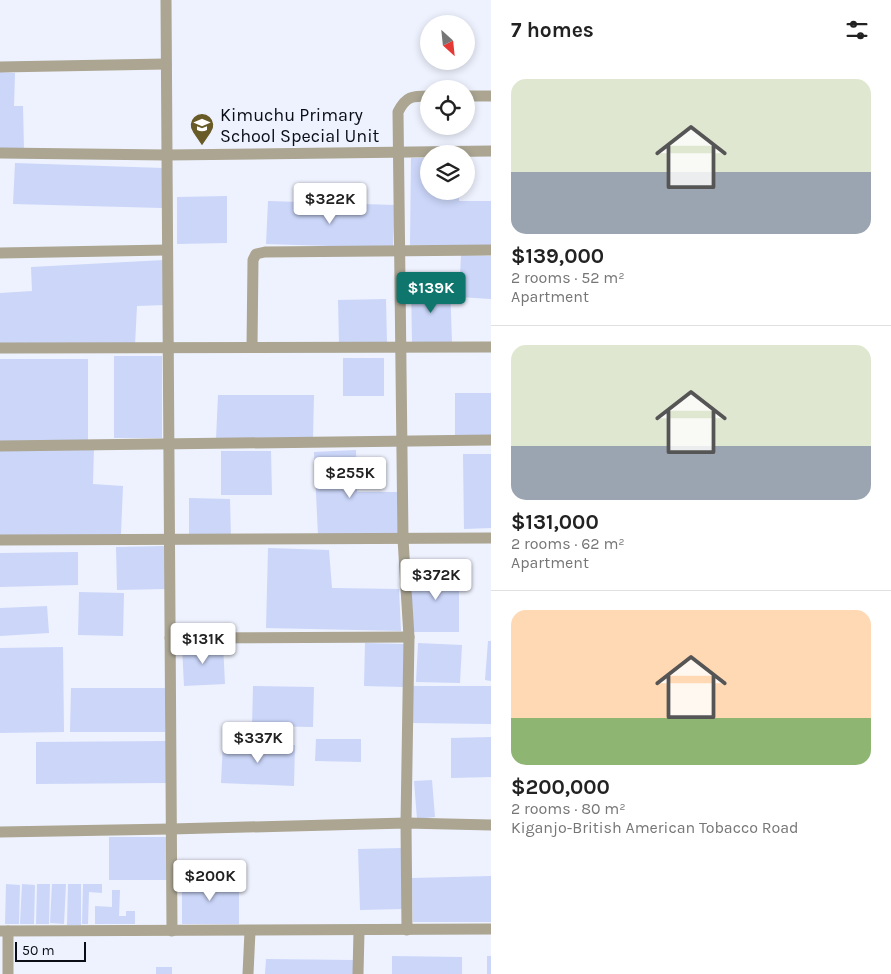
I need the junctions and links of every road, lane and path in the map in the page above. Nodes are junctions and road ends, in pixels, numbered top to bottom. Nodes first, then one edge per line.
1 (166, 0) edge
2 (166, 64) junction
3 (0, 67) edge
4 (420, 96) edge
5 (475, 96) edge
6 (491, 96) edge
7 (491, 151) edge
8 (0, 153) edge
9 (398, 153) junction
10 (167, 155) junction
11 (167, 250) junction
12 (401, 250) junction
13 (491, 250) edge
14 (0, 253) edge
15 (401, 347) junction
16 (491, 347) edge
17 (0, 348) edge
18 (168, 348) junction
19 (252, 348) junction
20 (402, 440) junction
21 (491, 440) edge
22 (168, 444) junction
23 (0, 446) edge
24 (403, 538) junction
25 (491, 538) edge
26 (0, 540) edge
27 (169, 540) junction
28 (409, 637) junction
29 (170, 638) junction
30 (406, 823) junction
31 (491, 825) edge
32 (171, 829) junction
33 (0, 832) edge
34 (491, 929) edge
35 (359, 930) junction
36 (407, 930) junction
37 (4, 931) edge
38 (172, 931) junction
39 (250, 931) junction
40 (8, 974) edge
41 (248, 974) edge
42 (358, 974) edge

1 - 2 street
2 - 3 street
2 - 10 street
4 - 9 street
5 - 6 street
7 - 9 street
8 - 10 street
9 - 10 street
9 - 12 street
10 - 11 street
11 - 14 street
11 - 18 street
12 - 13 street
12 - 15 street
12 - 19 street
15 - 16 street
15 - 19 street
15 - 20 street
17 - 18 street
18 - 19 street
18 - 22 street
20 - 21 street
20 - 22 street
20 - 24 street
22 - 23 street
22 - 27 street
24 - 25 street
24 - 27 street
24 - 28 street
26 - 27 street
27 - 29 street
28 - 29 street
28 - 30 street
29 - 32 street
30 - 31 street
30 - 32 street
30 - 36 street
32 - 33 street
32 - 38 street
34 - 36 street
35 - 36 street
35 - 39 street
35 - 42 street
37 - 38 street
37 - 40 street
38 - 39 street
39 - 41 street

